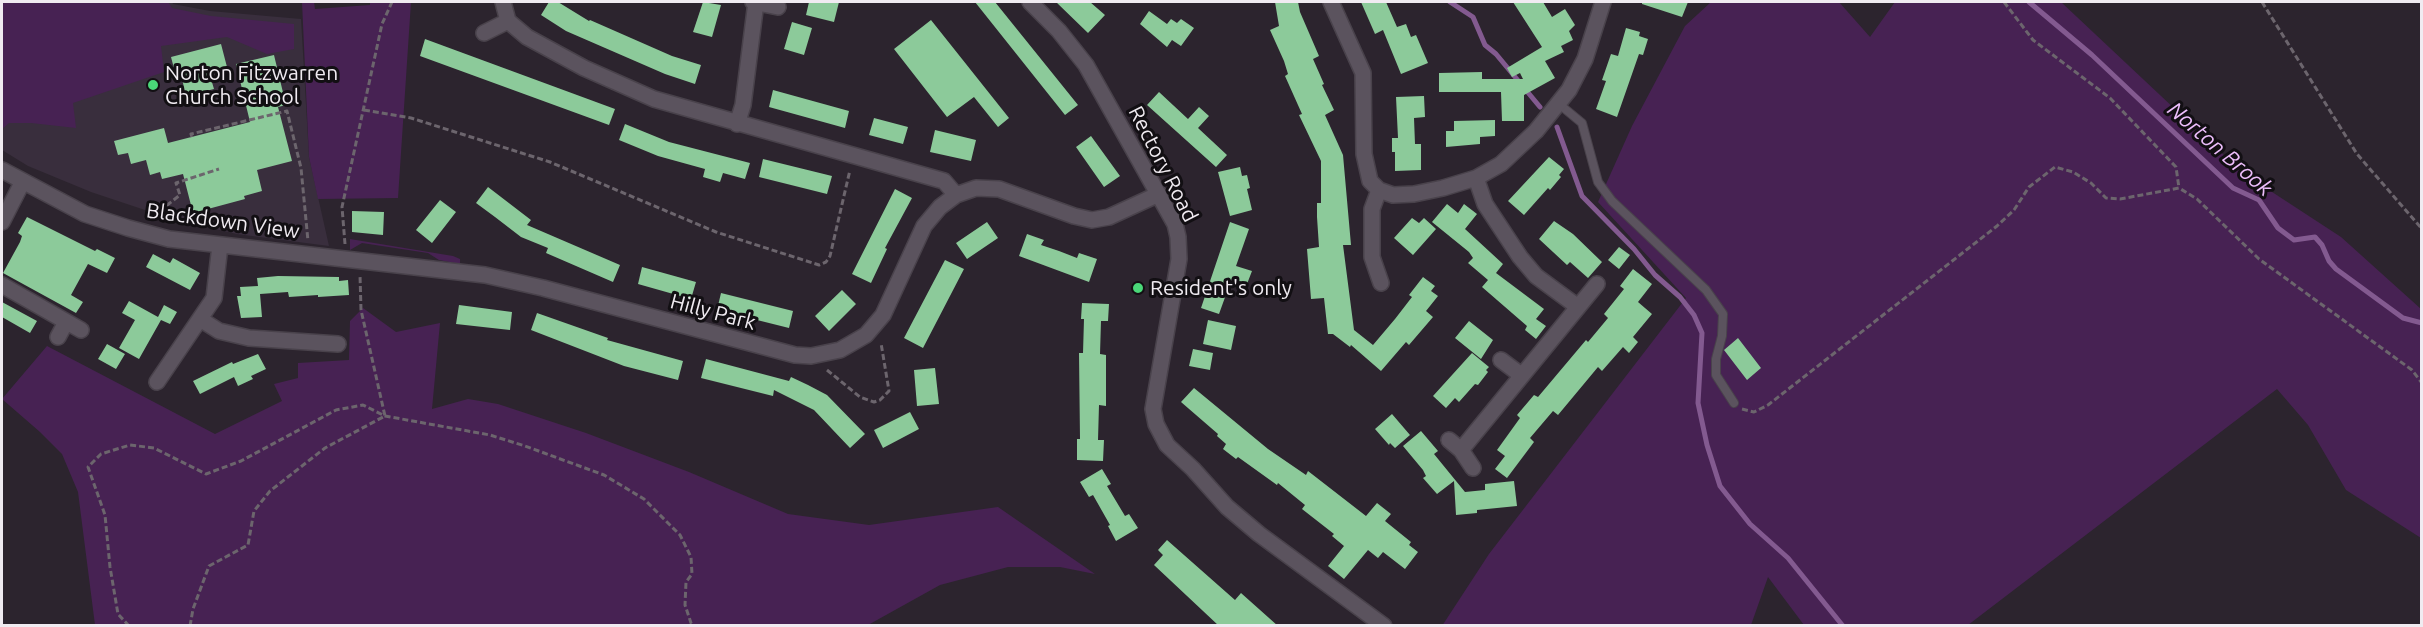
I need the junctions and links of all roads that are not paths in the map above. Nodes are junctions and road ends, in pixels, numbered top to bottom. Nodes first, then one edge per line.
1 (503, 2) edge
2 (755, 2) edge
3 (1030, 2) edge
4 (1331, 2) edge
5 (1603, 2) edge
6 (778, 7) dead end
7 (508, 21) junction
8 (484, 33) dead end
9 (1559, 104) junction
10 (737, 124) junction
11 (2, 170) edge
12 (1476, 178) junction
13 (22, 181) junction
14 (1379, 190) junction
15 (1159, 194) junction
16 (956, 195) junction
17 (2, 222) edge
18 (220, 245) junction
19 (379, 261) joint
20 (1381, 283) dead end
21 (1597, 284) dead end
22 (2, 285) edge
23 (1578, 307) junction
24 (200, 319) junction
25 (66, 322) junction
26 (81, 330) dead end
27 (58, 337) dead end
28 (338, 344) dead end
29 (1501, 360) dead end
30 (1521, 375) junction
31 (158, 382) dead end
32 (1734, 403) road end
33 (1449, 440) dead end
34 (1461, 450) junction
35 (1473, 468) dead end
36 (1384, 626) edge

1 - 7 street
2 - 6 street
2 - 10 street
3 - 15 street, Rectory Road
4 - 14 street
5 - 9 street
7 - 8 street
7 - 10 street
9 - 12 street
9 - 32 lane
10 - 16 street
11 - 13 street, Blackdown View
12 - 14 street
12 - 23 street
13 - 17 street
13 - 18 street, Blackdown View
14 - 20 street
15 - 16 street, Hilly Park
15 - 36 street, Rectory Road
16 - 19 street, Hilly Park
18 - 19 street, Blackdown View
18 - 24 street
21 - 23 street
22 - 25 street
23 - 30 street
24 - 28 street
24 - 31 street
25 - 26 street
25 - 27 street
29 - 30 street
30 - 34 street
33 - 34 street
34 - 35 street

